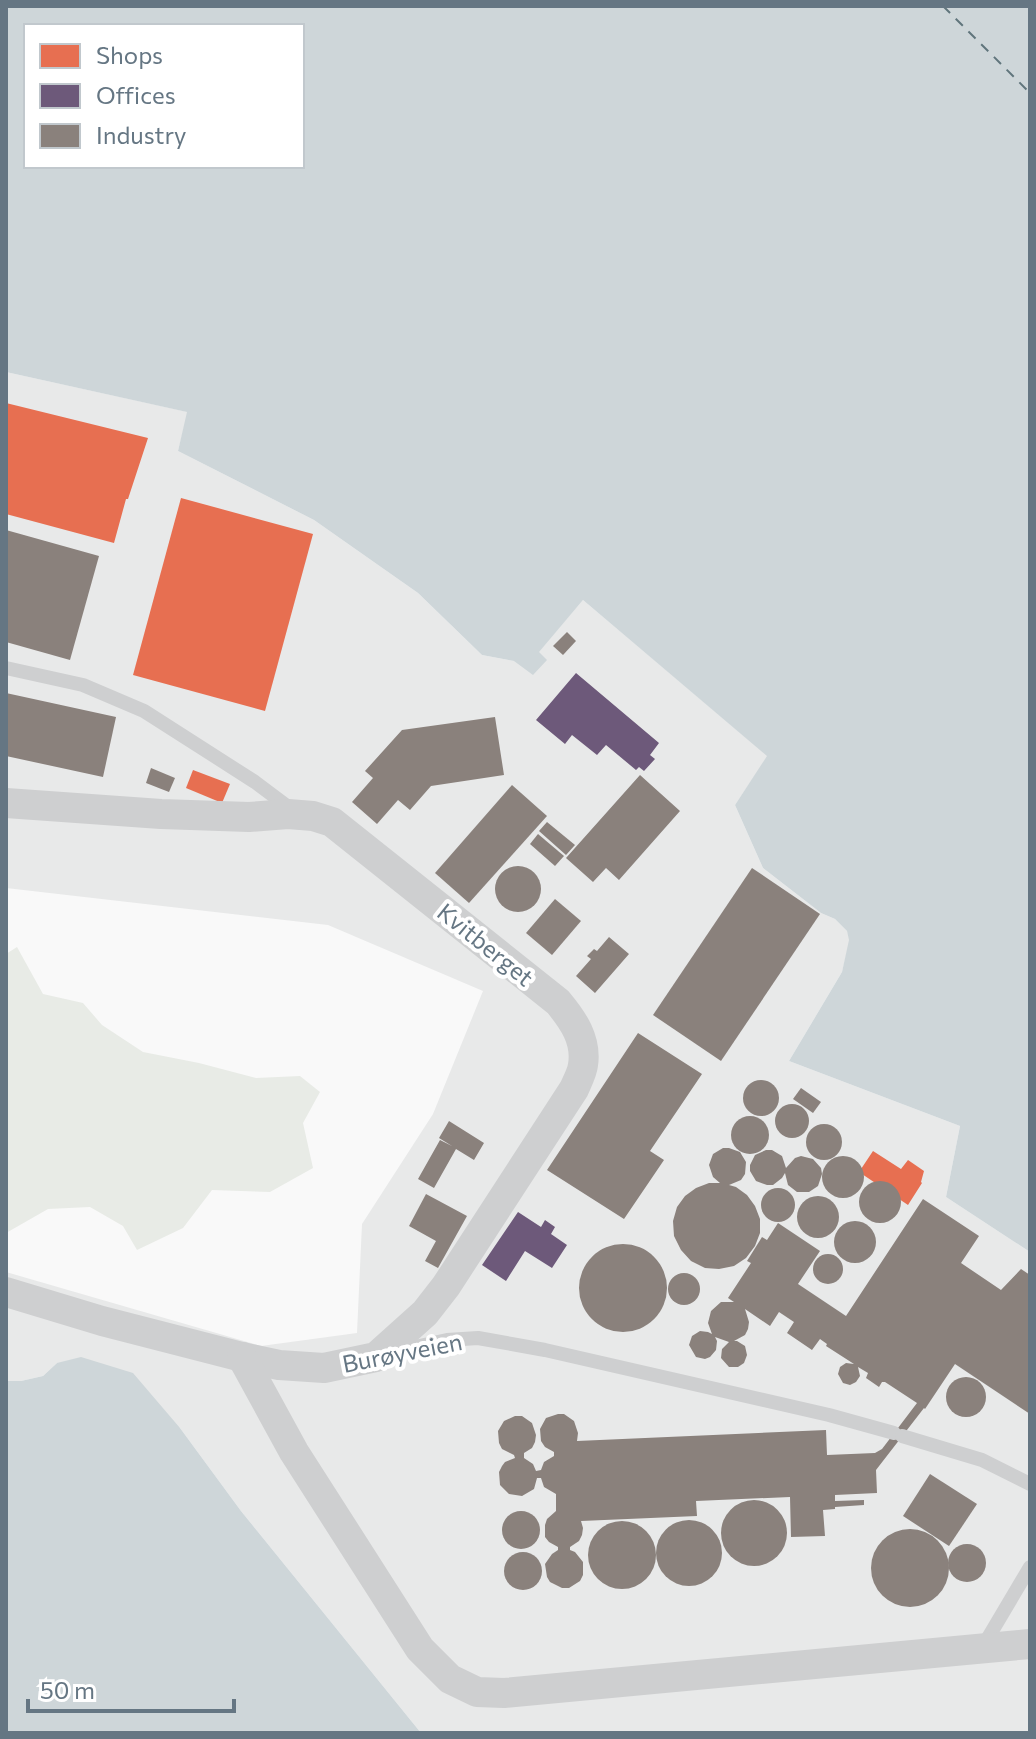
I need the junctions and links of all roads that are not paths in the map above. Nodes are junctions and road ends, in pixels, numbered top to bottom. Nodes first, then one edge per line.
1 (6, 668) edge
2 (6, 803) edge
3 (298, 815) junction
4 (6, 1292) edge
5 (242, 1357) junction
6 (376, 1357) junction
7 (1030, 1484) edge
8 (1030, 1567) edge
9 (1030, 1644) edge
10 (982, 1649) junction

1 - 3 lane
2 - 3 street, Kvitberget
3 - 6 street, Kvitberget
4 - 5 street, Burøyveien
5 - 6 street, Burøyveien
5 - 10 street
6 - 7 lane, Burøyveien
8 - 10 lane
9 - 10 street

